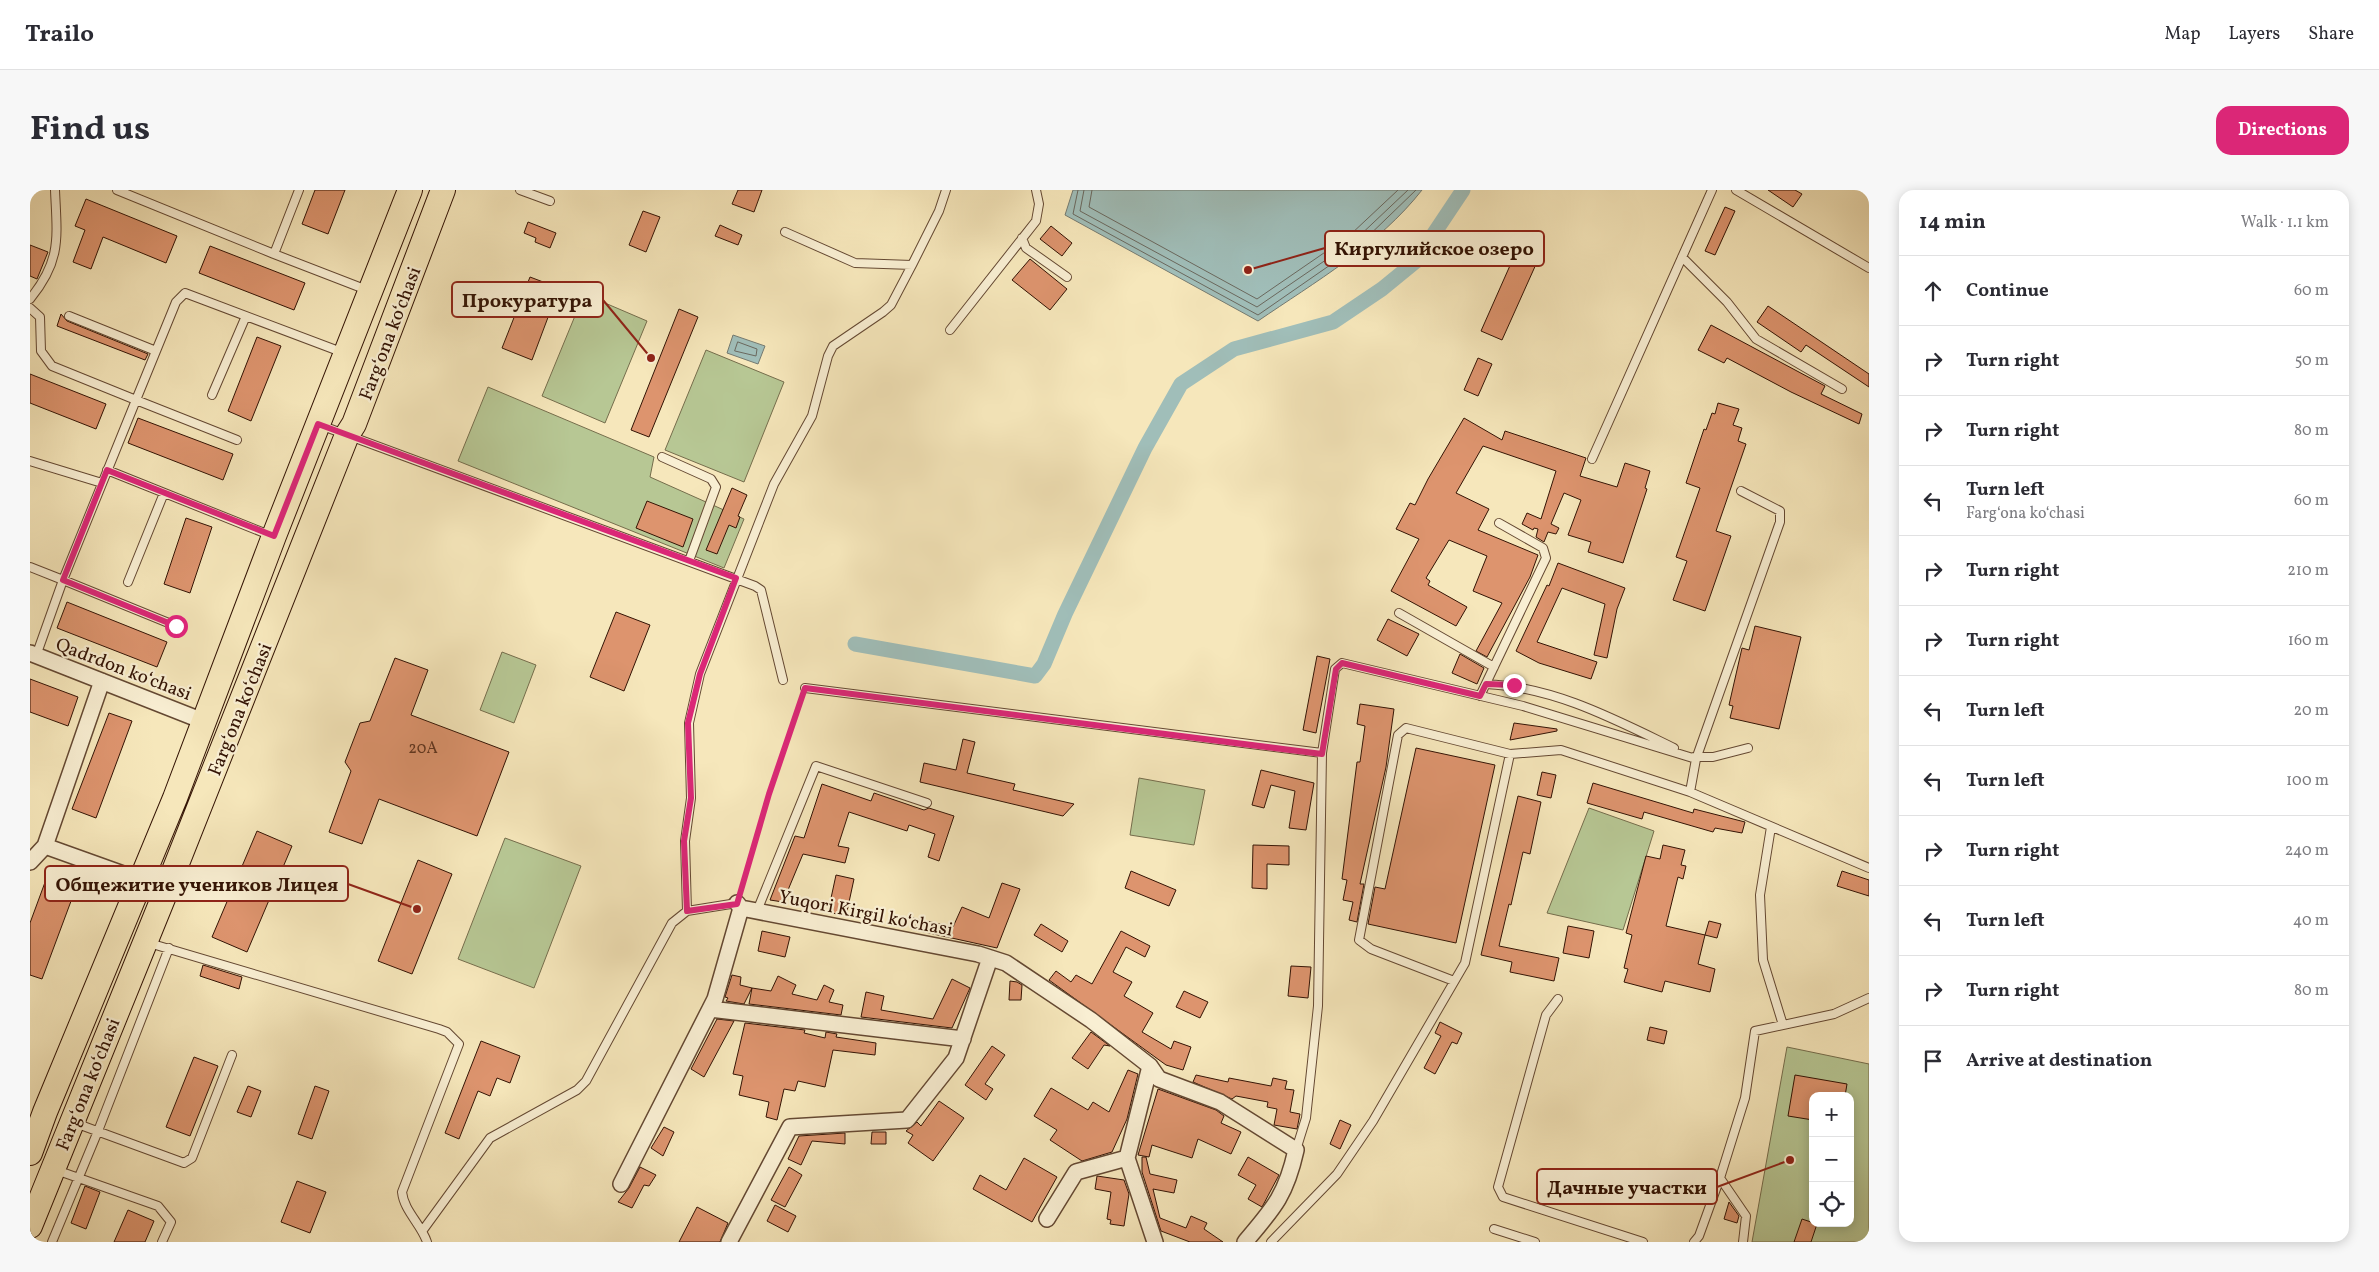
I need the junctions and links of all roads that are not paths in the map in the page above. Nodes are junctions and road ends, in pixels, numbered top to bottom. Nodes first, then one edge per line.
1 (55, 190) edge
2 (117, 190) edge
3 (299, 190) edge
4 (410, 190) edge
5 (443, 190) edge
6 (520, 190) edge
7 (946, 190) edge
8 (1036, 190) edge
9 (1712, 190) edge
10 (1736, 190) edge
11 (550, 201) dead end
12 (785, 232) dead end
13 (1022, 238) junction
14 (274, 254) junction
15 (1682, 257) junction
16 (912, 265) junction
17 (1869, 268) edge
18 (1067, 277) dead end
19 (371, 291) junction
20 (30, 298) edge
21 (30, 308) edge
22 (69, 316) dead end
23 (246, 316) junction
24 (950, 330) dead end
25 (156, 351) junction
26 (346, 354) junction
27 (1842, 389) dead end
28 (212, 395) dead end
29 (136, 400) junction
30 (318, 424) junction
31 (347, 435) junction
32 (237, 440) dead end
33 (662, 457) dead end
34 (1592, 459) dead end
35 (30, 462) edge
36 (107, 470) junction
37 (102, 483) junction
38 (1741, 491) dead end
39 (164, 493) junction
40 (1499, 523) dead end
41 (274, 536) junction
42 (689, 561) junction
43 (30, 568) edge
44 (736, 578) junction
45 (63, 580) junction
46 (128, 582) dead end
47 (1399, 613) dead end
48 (176, 626) dead end
49 (33, 654) edge
50 (1494, 668) junction
51 (783, 680) dead end
52 (102, 681) junction
53 (1486, 684) junction
54 (805, 688) road end
55 (1480, 696) junction
56 (203, 721) junction
57 (1748, 748) dead end
58 (1322, 754) junction
59 (1510, 754) junction
60 (1696, 759) junction
61 (1690, 792) junction
62 (927, 803) dead end
63 (1771, 827) junction
64 (44, 846) junction
65 (30, 862) edge
66 (1869, 868) edge
67 (140, 880) junction
68 (739, 906) junction
69 (687, 911) junction
70 (756, 911) junction
71 (144, 941) junction
72 (169, 948) junction
73 (990, 958) junction
74 (1454, 981) junction
75 (1869, 998) edge
76 (1558, 999) dead end
77 (710, 1009) junction
78 (1784, 1025) junction
79 (963, 1039) junction
80 (232, 1055) dead end
81 (1150, 1066) junction
82 (71, 1122) junction
83 (35, 1126) edge
84 (98, 1131) junction
85 (1296, 1150) junction
86 (30, 1153) edge
87 (1127, 1158) junction
88 (53, 1168) junction
89 (77, 1177) junction
90 (1720, 1178) junction
91 (621, 1184) dead end
92 (1047, 1219) dead end
93 (30, 1226) edge
94 (1494, 1229) dead end
95 (423, 1230) junction
96 (52, 1242) edge
97 (162, 1242) edge
98 (427, 1242) edge
99 (729, 1242) edge
100 (1155, 1242) edge
101 (1245, 1242) edge
102 (1271, 1242) edge
103 (1535, 1242) edge
104 (1644, 1242) edge
105 (1694, 1242) edge
106 (1743, 1242) edge

1 - 20 lane
2 - 14 lane
3 - 14 lane
4 - 19 main road, Fargʻona koʻchasi
5 - 31 main road, Fargʻona koʻchasi
6 - 11 lane
7 - 16 lane
8 - 13 lane
9 - 15 lane
10 - 17 lane
12 - 16 lane
13 - 18 lane
13 - 24 lane
14 - 19 lane
15 - 27 lane
15 - 34 lane
16 - 44 lane
19 - 26 main road, Fargʻona koʻchasi
21 - 29 lane
22 - 25 lane
23 - 25 lane
23 - 26 lane
23 - 28 lane
25 - 29 lane
26 - 30 main road, Fargʻona koʻchasi
29 - 32 lane
29 - 36 lane
30 - 31 lane
30 - 41 main road, Fargʻona koʻchasi
31 - 42 lane
31 - 71 main road, Fargʻona koʻchasi
33 - 42 lane
35 - 37 lane
36 - 37 lane
36 - 39 lane
37 - 45 lane
38 - 60 lane
39 - 41 lane
39 - 46 lane
40 - 50 lane
41 - 56 main road, Fargʻona koʻchasi
42 - 44 lane
43 - 45 lane
44 - 51 lane
44 - 69 lane
45 - 48 lane
45 - 49 lane
47 - 50 lane
49 - 52 street, Qadrdon koʻchasi
50 - 53 lane
52 - 56 street, Qadrdon koʻchasi
52 - 64 street
53 - 55 lane
53 - 60 lane
54 - 58 lane
55 - 58 lane
55 - 60 lane
56 - 67 main road, Fargʻona koʻchasi
57 - 60 lane
58 - 85 lane
59 - 61 lane
59 - 74 lane
59 - 74 lane
60 - 61 lane
61 - 63 lane
62 - 70 lane
63 - 66 lane
63 - 78 lane
64 - 65 street
64 - 67 street
67 - 83 main road, Fargʻona koʻchasi
68 - 69 lane
68 - 70 street, Yuqori Kirgil koʻchasi
68 - 77 street
69 - 95 lane
70 - 73 street, Yuqori Kirgil koʻchasi
71 - 72 lane
71 - 82 main road, Fargʻona koʻchasi
72 - 84 lane
72 - 95 lane
73 - 79 street
73 - 81 street, Yuqori Kirgil koʻchasi
74 - 102 lane
75 - 78 lane
76 - 104 lane
77 - 79 street
77 - 91 street
78 - 90 lane
79 - 99 street
80 - 84 lane
81 - 85 street, Yuqori Kirgil koʻchasi
81 - 87 street
82 - 84 lane
82 - 88 main road, Fargʻona koʻchasi
83 - 86 main road, Fargʻona koʻchasi
84 - 89 lane
85 - 101 street
87 - 92 street
87 - 100 street
88 - 89 lane
88 - 93 main road, Fargʻona koʻchasi
89 - 96 lane
89 - 97 lane
90 - 105 lane
90 - 106 lane
94 - 103 lane
95 - 98 lane

